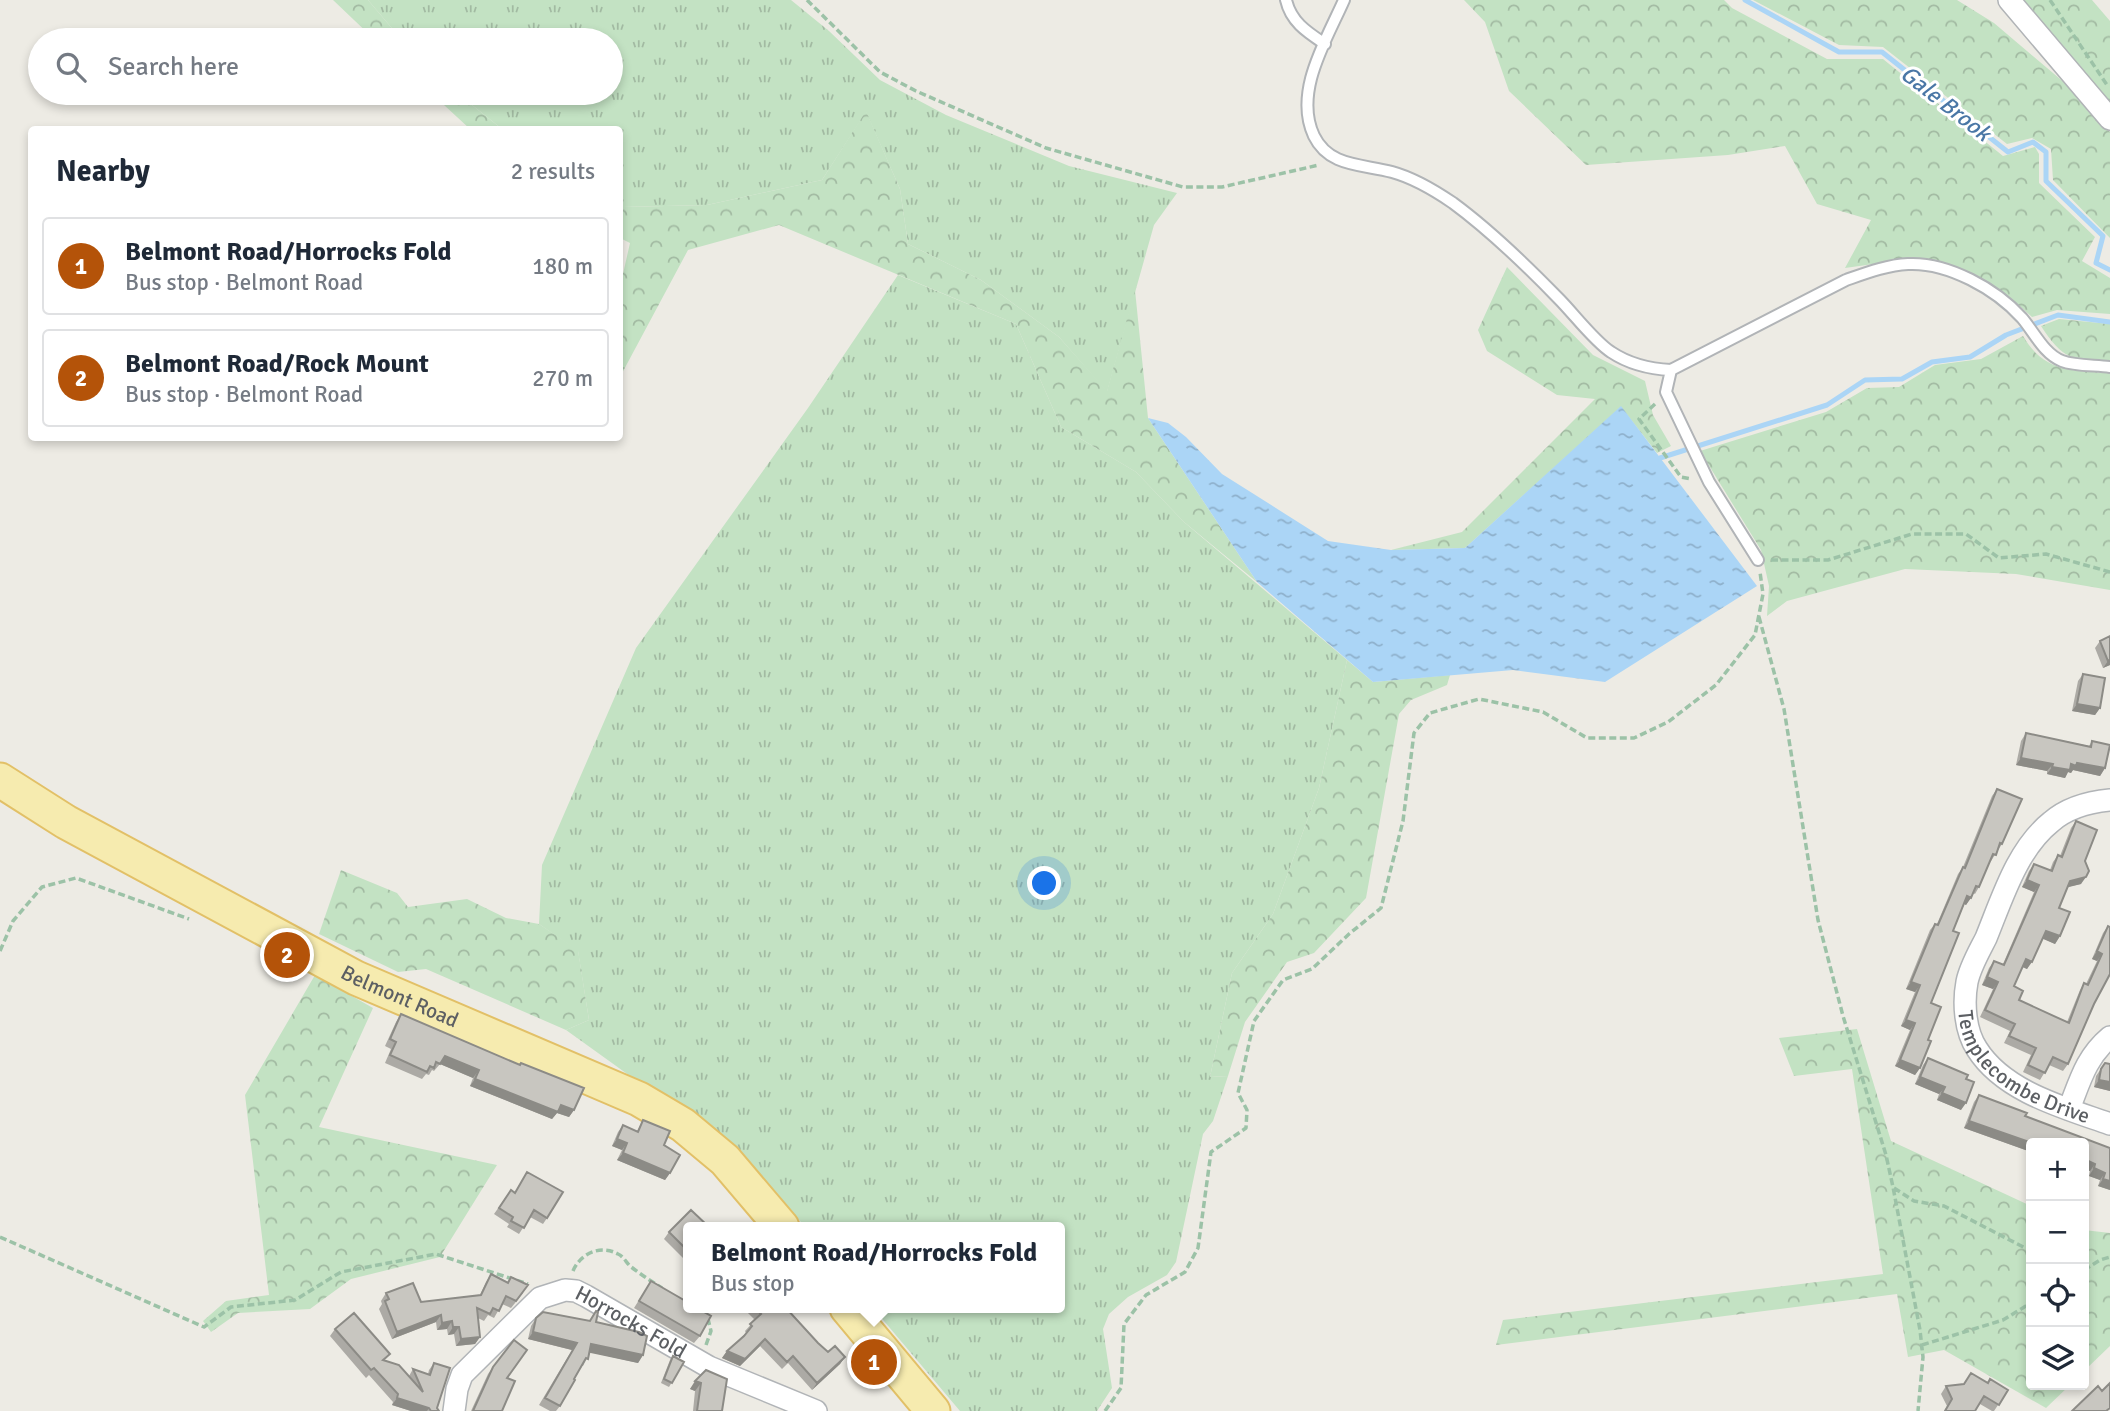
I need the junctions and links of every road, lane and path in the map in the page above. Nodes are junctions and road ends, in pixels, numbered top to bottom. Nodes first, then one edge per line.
1 (807, 0) edge
2 (1286, 0) edge
3 (1344, 0) edge
4 (2009, 0) edge
5 (2050, 0) edge
6 (1325, 44) junction
7 (2108, 93) edge
8 (2110, 119) edge
9 (1338, 161) junction
10 (2110, 367) edge
11 (1671, 369) junction
12 (1666, 392) junction
13 (1708, 479) junction
14 (1758, 559) junction
15 (2110, 572) edge
16 (1759, 615) junction
17 (0, 780) edge
18 (2110, 800) edge
19 (190, 920) dead end
20 (0, 951) edge
21 (2110, 1037) edge
22 (2069, 1109) junction
23 (2110, 1124) edge
24 (1893, 1187) junction
25 (778, 1222) edge
26 (0, 1237) edge
27 (2026, 1248) edge
28 (2110, 1257) edge
29 (2089, 1267) edge
30 (569, 1290) junction
31 (666, 1291) edge
32 (546, 1296) junction
33 (2026, 1306) edge
34 (700, 1313) edge
35 (852, 1313) edge
36 (1922, 1346) junction
37 (700, 1362) junction
38 (454, 1411) edge
39 (816, 1411) edge
40 (933, 1411) edge
41 (1105, 1411) edge
42 (1918, 1411) edge

1 - 9 path
2 - 6 lane
3 - 6 lane
4 - 8 street
5 - 7 path
6 - 9 lane
9 - 11 lane
10 - 11 lane
11 - 12 lane
12 - 13 lane
12 - 13 path
13 - 14 lane
14 - 15 path
14 - 16 path
16 - 24 path
16 - 41 path
17 - 25 main road, Belmont Road
18 - 22 street, Templecombe Drive
19 - 20 path
21 - 22 street
22 - 23 street, Templecombe Drive
24 - 27 path
24 - 36 path
26 - 32 path
28 - 29 path
30 - 31 path
30 - 32 street, Horrocks Fold
30 - 37 street, Horrocks Fold
32 - 38 street, Horrocks Fold
33 - 36 path
34 - 37 path
35 - 40 main road
36 - 42 path
37 - 39 street, Horrocks Fold

